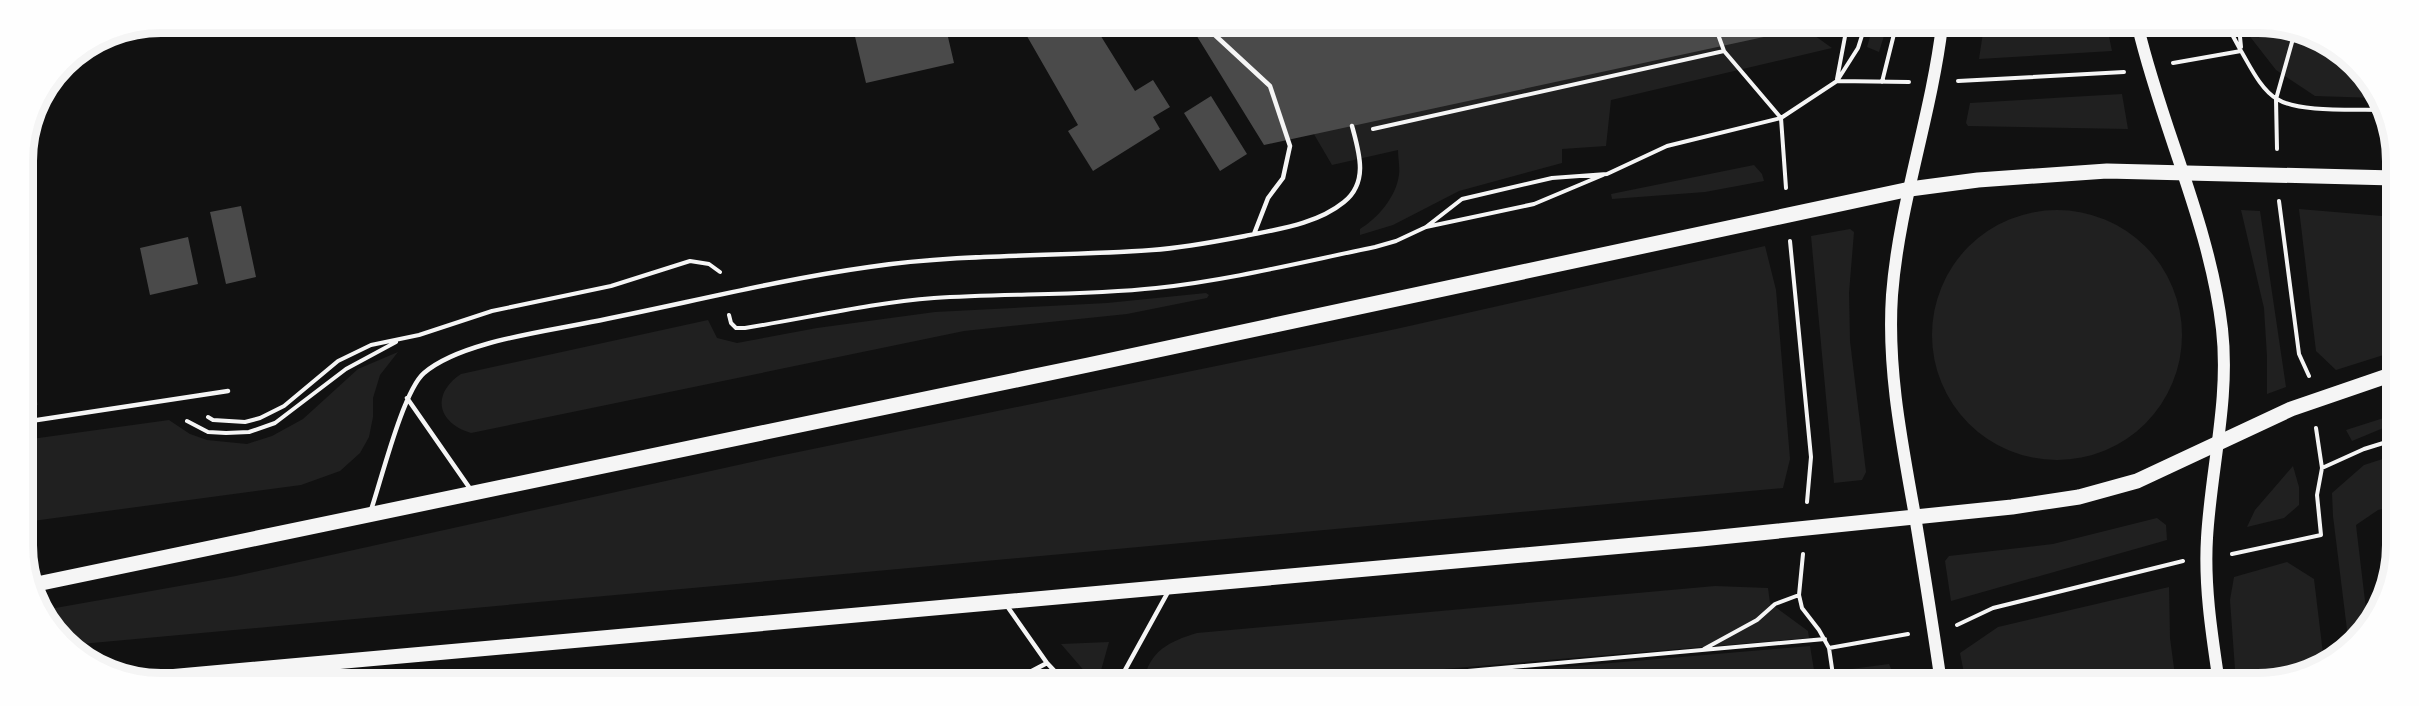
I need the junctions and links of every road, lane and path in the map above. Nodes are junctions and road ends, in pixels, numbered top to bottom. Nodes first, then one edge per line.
1 (1213, 33) edge
2 (1718, 33) edge
3 (1846, 33) edge
4 (1863, 33) edge
5 (1894, 33) edge
6 (1941, 33) edge
7 (2140, 33) edge
8 (2231, 33) edge
9 (2239, 33) edge
10 (2293, 38) edge
11 (1724, 51) junction
12 (2241, 51) junction
13 (2203, 57) dead end
14 (2116, 73) dead end
15 (1837, 81) junction
16 (1974, 81) dead end
17 (1882, 82) junction
18 (1892, 83) dead end
19 (2276, 99) junction
20 (2375, 110) edge
21 (1781, 118) junction
22 (1352, 126) dead end
23 (2275, 127) dead end
24 (1354, 133) junction
25 (2184, 173) junction
26 (1607, 174) dead end
27 (1786, 177) dead end
28 (2386, 178) edge
29 (1910, 189) junction
30 (2280, 208) dead end
31 (1426, 227) dead end
32 (1254, 234) junction
33 (1790, 241) dead end
34 (722, 280) dead end
35 (729, 314) dead end
36 (755, 326) dead end
37 (402, 339) junction
38 (2386, 376) edge
39 (2310, 378) dead end
40 (228, 391) dead end
41 (407, 398) junction
42 (179, 399) junction
43 (155, 403) junction
44 (33, 421) edge
45 (2218, 442) junction
46 (2386, 442) edge
47 (2318, 443) dead end
48 (2322, 468) junction
49 (1809, 485) dead end
50 (473, 494) junction
51 (369, 516) junction
52 (1915, 517) junction
53 (2237, 553) dead end
54 (2168, 563) dead end
55 (39, 584) edge
56 (1171, 586) junction
57 (1003, 602) junction
58 (1954, 626) dead end
59 (1825, 639) junction
60 (1873, 640) dead end
61 (1829, 648) junction
62 (1700, 651) junction
63 (321, 662) junction
64 (1047, 663) junction
65 (1833, 672) edge
66 (208, 673) edge
67 (315, 673) edge
68 (709, 673) edge
69 (757, 673) edge
70 (1028, 673) edge
71 (1057, 673) edge
72 (1123, 673) edge
73 (1448, 673) edge
74 (1940, 673) edge
75 (2217, 673) edge

1 - 32 lane
2 - 11 path
3 - 15 path
4 - 15 path
5 - 17 path
6 - 29 main road
7 - 25 main road
8 - 12 path
9 - 12 path
10 - 19 path
11 - 21 path
11 - 24 path
12 - 13 path
12 - 19 path
14 - 16 path
15 - 17 path
15 - 21 path
17 - 18 path
19 - 20 path
19 - 23 path
21 - 27 path
22 - 24 lane
24 - 32 lane
25 - 28 main road
25 - 29 main road
25 - 45 main road
26 - 31 path
29 - 50 main road
29 - 52 main road
30 - 39 path
32 - 41 lane
33 - 49 path
34 - 37 path
35 - 36 path
37 - 42 path
37 - 43 path
38 - 45 main road
40 - 42 lane
41 - 50 lane
41 - 51 lane
42 - 43 lane
43 - 44 lane
45 - 52 main road
45 - 75 main road
46 - 48 path
47 - 48 path
48 - 53 path
50 - 51 main road
51 - 55 main road
52 - 56 main road
52 - 74 main road
54 - 58 path
56 - 57 main road
56 - 72 lane
57 - 63 main road
57 - 64 lane
59 - 61 path
59 - 62 path
59 - 62 path
60 - 61 path
61 - 65 path
62 - 73 path
63 - 66 main road
63 - 67 street
64 - 70 lane
64 - 71 lane
68 - 69 path

